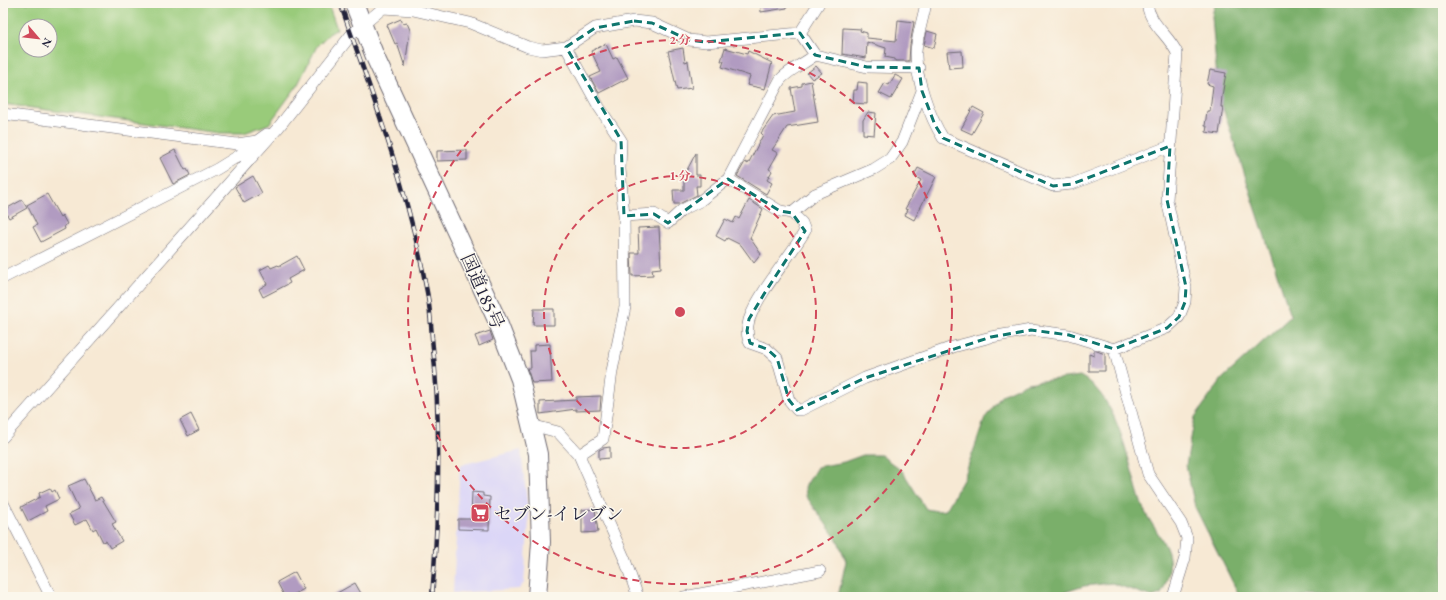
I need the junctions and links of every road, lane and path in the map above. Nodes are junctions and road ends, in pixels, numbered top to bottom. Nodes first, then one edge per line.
1 (354, 3) edge
2 (819, 3) edge
3 (926, 3) edge
4 (1146, 3) edge
5 (362, 24) junction
6 (800, 33) junction
7 (566, 47) junction
8 (816, 55) junction
9 (919, 68) junction
10 (922, 91) junction
11 (3, 114) edge
12 (278, 128) junction
13 (1170, 146) junction
14 (257, 150) junction
15 (728, 179) junction
16 (792, 213) junction
17 (624, 216) junction
18 (3, 278) edge
19 (1114, 349) junction
20 (531, 425) junction
21 (3, 438) edge
22 (579, 455) junction
23 (3, 505) edge
24 (820, 571) dead end
25 (51, 597) edge
26 (537, 597) edge
27 (638, 597) edge
28 (684, 597) edge
29 (1173, 597) edge

1 - 5 highway, 国道185号
2 - 6 street
3 - 9 street
4 - 13 street
5 - 7 street
5 - 12 street
5 - 20 highway, 国道185号
6 - 7 street
6 - 8 street
7 - 17 street
8 - 9 street
8 - 15 street
9 - 10 street
10 - 13 street
10 - 16 street
11 - 12 street
12 - 14 street
13 - 19 street
14 - 18 street
14 - 21 street
15 - 16 street
15 - 17 street
16 - 19 street
17 - 22 street
19 - 29 street
20 - 22 street
20 - 26 highway, 国道185号
22 - 27 street
23 - 25 street
24 - 28 street

